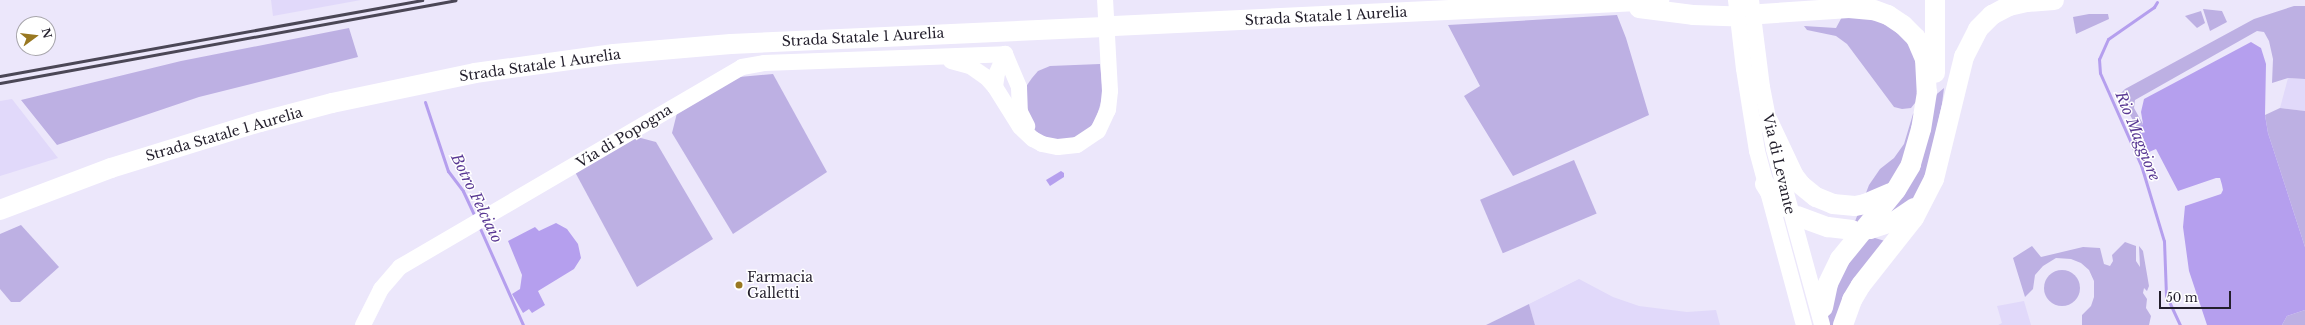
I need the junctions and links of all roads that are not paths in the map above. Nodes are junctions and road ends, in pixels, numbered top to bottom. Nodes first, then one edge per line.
1 (1429, 0) edge
2 (1659, 0) edge
3 (1936, 0) edge
4 (1947, 0) edge
5 (2046, 1) edge
6 (1610, 3) junction
7 (1745, 10) edge
8 (1106, 16) edge
9 (1005, 54) junction
10 (933, 57) junction
11 (995, 87) junction
12 (1768, 122) junction
13 (1947, 127) junction
14 (1921, 129) junction
15 (1033, 138) junction
16 (1765, 184) junction
17 (1896, 190) junction
18 (0, 198) edge
19 (1924, 198) junction
20 (0, 210) edge
21 (1822, 316) edge
22 (363, 325) edge
23 (1804, 325) edge
24 (1843, 325) edge

1 - 8 highway, Strada Statale 1 Aurelia
2 - 6 highway, Strada Statale 1 Aurelia
3 - 14 highway
4 - 13 highway
5 - 13 highway
6 - 7 highway
6 - 8 highway, Strada Statale 1 Aurelia
7 - 12 main road, Via di Levante
7 - 14 highway
7 - 16 main road, Via di Levante
8 - 15 main road, Via di Popogna
8 - 18 highway, Strada Statale 1 Aurelia
8 - 20 highway, Strada Statale 1 Aurelia
9 - 10 main road, Via di Popogna
9 - 11 main road
9 - 15 main road
10 - 11 main road, Via di Popogna
10 - 22 main road, Via di Popogna
11 - 15 main road, Via di Popogna
12 - 17 highway
12 - 21 main road, Via di Levante
13 - 19 highway
14 - 17 highway
16 - 19 highway
16 - 23 main road, Via di Levante
17 - 21 highway
19 - 24 highway

